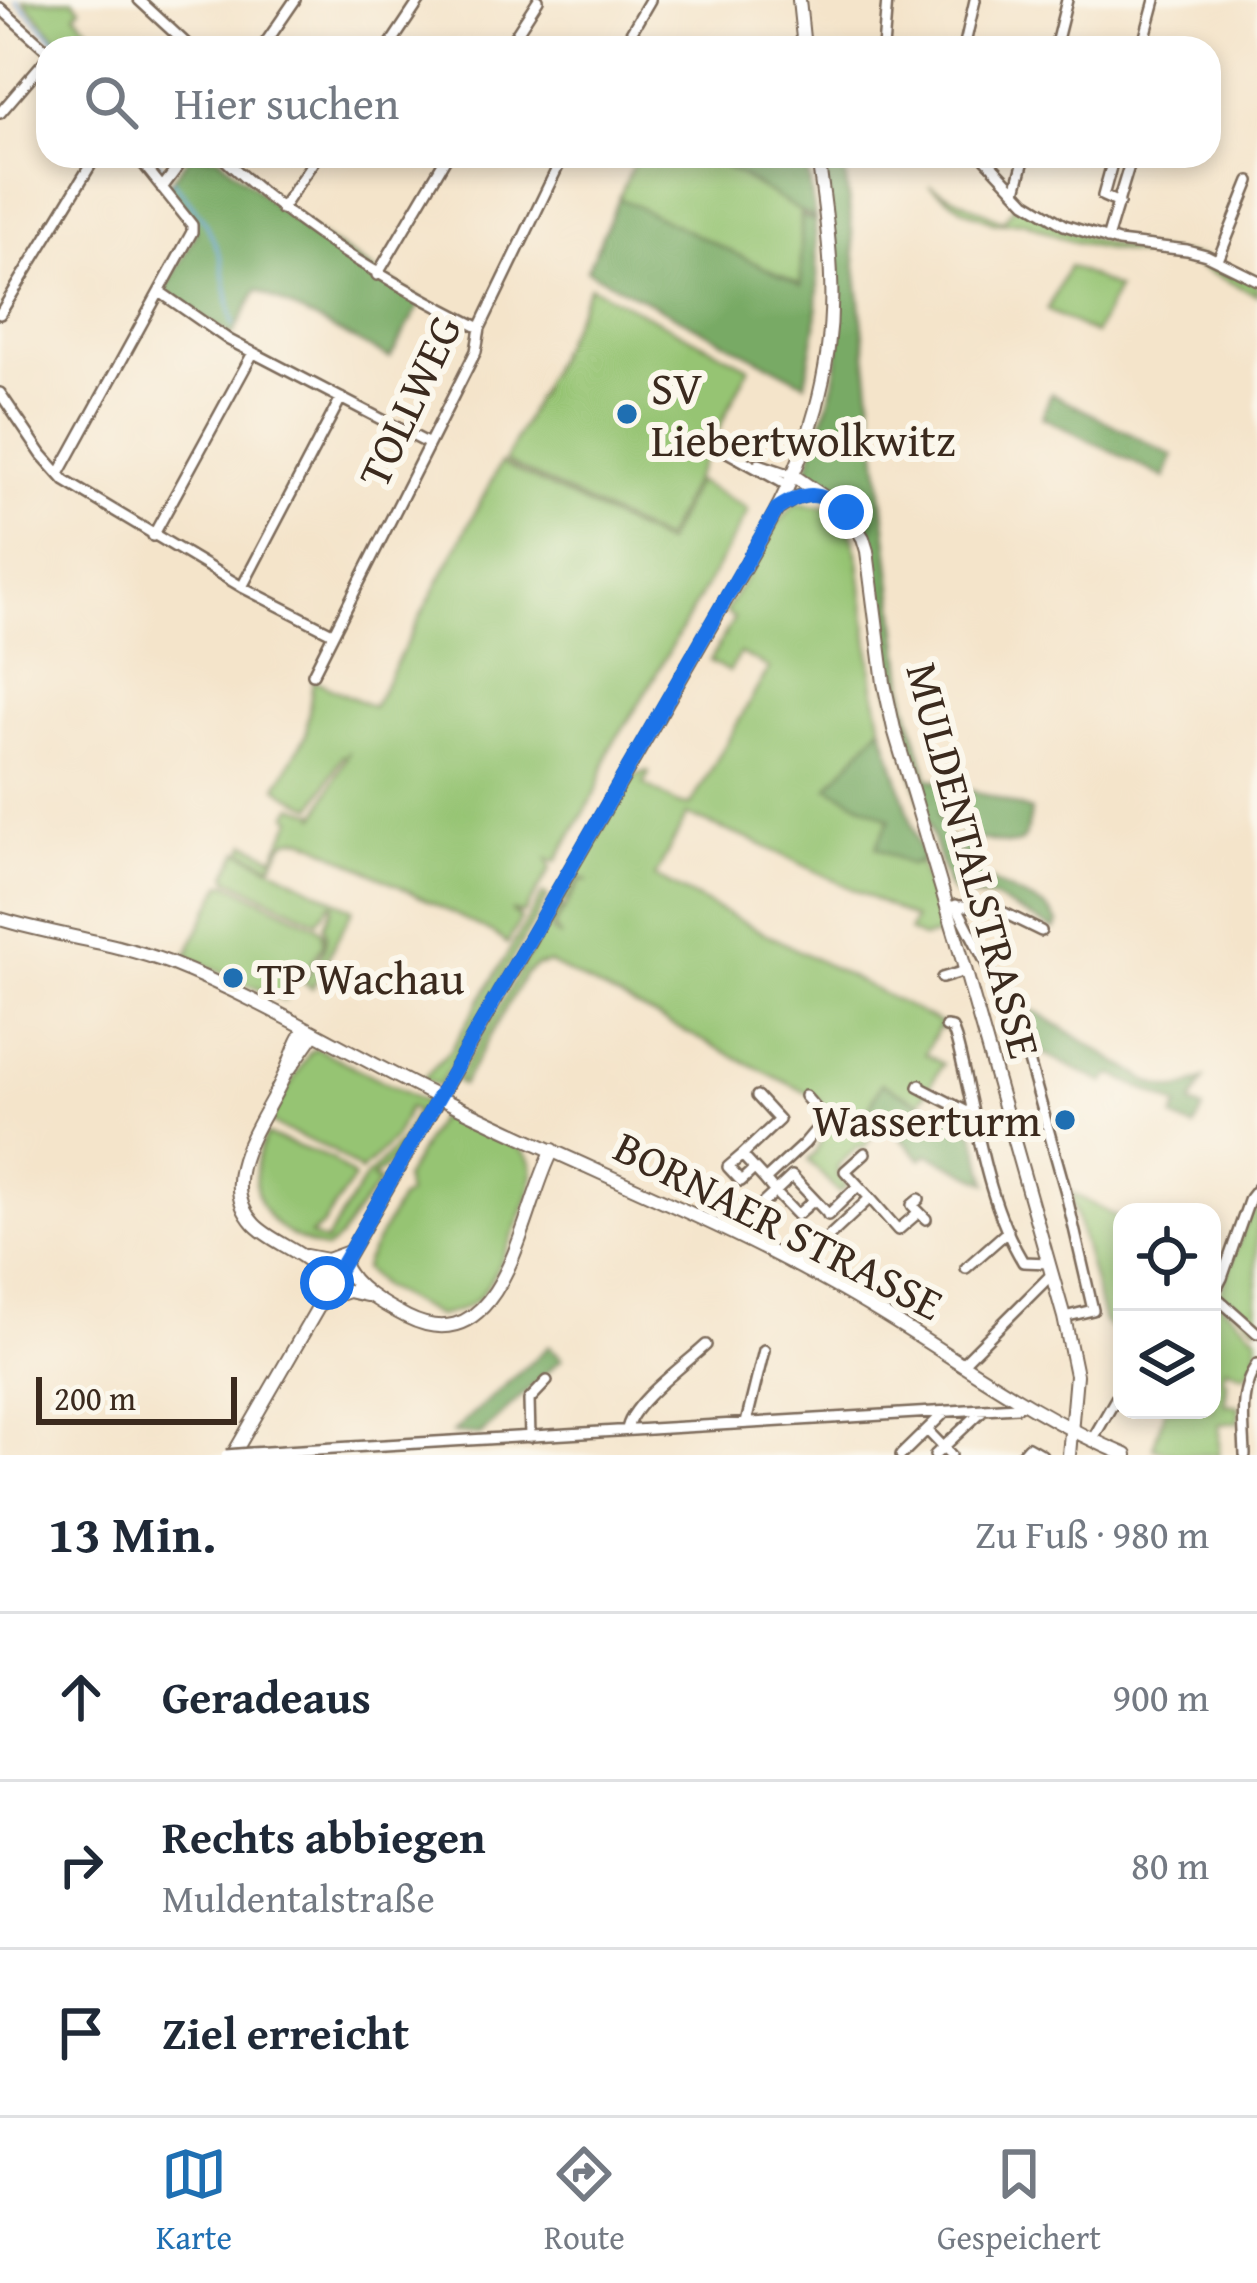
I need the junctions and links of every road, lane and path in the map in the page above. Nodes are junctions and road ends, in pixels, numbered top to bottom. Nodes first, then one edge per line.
1 (139, 0) edge
2 (295, 0) edge
3 (420, 0) edge
4 (538, 0) edge
5 (650, 0) edge
6 (887, 0) edge
7 (976, 0) edge
8 (1067, 0) edge
9 (1155, 0) edge
10 (799, 2) edge
11 (0, 8) edge
12 (177, 36) edge
13 (270, 36) edge
14 (396, 36) edge
15 (515, 36) edge
16 (629, 36) edge
17 (803, 36) edge
18 (884, 36) edge
19 (967, 36) edge
20 (1058, 36) edge
21 (1145, 36) edge
22 (36, 42) edge
23 (36, 68) edge
24 (0, 112) edge
25 (89, 168) edge
26 (147, 168) edge
27 (177, 168) edge
28 (235, 168) edge
29 (309, 168) edge
30 (440, 168) edge
31 (557, 168) edge
32 (819, 168) edge
33 (994, 168) edge
34 (1022, 168) edge
35 (1111, 168) edge
36 (1129, 168) edge
37 (1250, 181) dead end
38 (163, 188) junction
39 (1016, 191) junction
40 (1119, 202) junction
41 (281, 209) junction
42 (1107, 239) junction
43 (1218, 260) junction
44 (377, 275) junction
45 (1257, 280) edge
46 (160, 292) junction
47 (0, 314) edge
48 (480, 328) junction
49 (253, 353) junction
50 (0, 393) edge
51 (341, 398) junction
52 (711, 442) dead end
53 (429, 444) junction
54 (59, 474) junction
55 (791, 481) junction
56 (808, 494) junction
57 (832, 501) junction
58 (777, 509) junction
59 (153, 536) junction
60 (242, 587) junction
61 (332, 634) junction
62 (313, 674) dead end
63 (952, 906) junction
64 (0, 919) edge
65 (1041, 931) dead end
66 (964, 971) junction
67 (942, 978) dead end
68 (275, 1013) junction
69 (949, 1028) dead end
70 (309, 1031) junction
71 (293, 1049) junction
72 (285, 1074) junction
73 (920, 1085) dead end
74 (757, 1095) dead end
75 (805, 1096) dead end
76 (973, 1115) junction
77 (525, 1139) junction
78 (557, 1153) junction
79 (865, 1153) dead end
80 (742, 1155) junction
81 (543, 1167) junction
82 (754, 1169) junction
83 (765, 1180) junction
84 (858, 1186) junction
85 (539, 1189) junction
86 (1065, 1189) junction
87 (1257, 1189) edge
88 (1081, 1191) dead end
89 (776, 1192) junction
90 (708, 1194) dead end
91 (870, 1198) junction
92 (919, 1198) dead end
93 (814, 1200) junction
94 (828, 1214) junction
95 (839, 1227) junction
96 (1008, 1231) junction
97 (297, 1253) junction
98 (347, 1257) junction
99 (977, 1258) junction
100 (790, 1263) junction
101 (967, 1268) dead end
102 (986, 1268) dead end
103 (1051, 1269) junction
104 (1221, 1275) edge
105 (324, 1296) junction
106 (378, 1300) junction
107 (1221, 1303) edge
108 (1064, 1317) junction
109 (1257, 1333) edge
110 (706, 1345) dead end
111 (764, 1350) dead end
112 (962, 1364) junction
113 (1257, 1364) edge
114 (548, 1381) dead end
115 (1024, 1403) junction
116 (1113, 1404) edge
117 (984, 1408) junction
118 (946, 1411) junction
119 (746, 1423) junction
120 (1072, 1428) junction
121 (627, 1430) junction
122 (927, 1430) junction
123 (530, 1437) junction
124 (1093, 1440) junction
125 (943, 1452) edge
126 (251, 1453) edge
127 (230, 1455) edge
128 (901, 1455) edge
129 (1021, 1455) edge
130 (1042, 1455) edge
131 (1069, 1455) edge
132 (1126, 1455) edge
133 (1245, 1455) edge

1 - 12 street
2 - 13 street
3 - 14 street
4 - 15 street
5 - 16 street
6 - 18 street
7 - 19 street
8 - 20 street
9 - 21 street
10 - 17 main road
11 - 22 street
23 - 24 street
25 - 47 street
26 - 38 street
27 - 38 street
28 - 41 street
29 - 41 street
30 - 44 street
31 - 48 street, TOLLWEG
32 - 55 main road
33 - 39 street
34 - 39 street
35 - 40 street
36 - 40 street
37 - 43 street
38 - 46 street
39 - 42 street
40 - 42 street
41 - 44 street
42 - 43 street
43 - 45 street
44 - 48 street
46 - 49 street
46 - 54 street
48 - 53 street, TOLLWEG
49 - 51 street
49 - 59 street
50 - 54 street
51 - 53 street
51 - 60 street
52 - 55 street, MULDENTALSTRASSE
53 - 61 street, TOLLWEG
54 - 59 street
55 - 56 main road, MULDENTALSTRASSE
55 - 57 main road, MULDENTALSTRASSE
55 - 58 main road
56 - 57 main road, MULDENTALSTRASSE
56 - 58 main road
57 - 63 main road, MULDENTALSTRASSE
58 - 98 main road
59 - 60 street
60 - 61 street
61 - 62 street, TOLLWEG
63 - 65 street
63 - 66 main road, MULDENTALSTRASSE
63 - 86 street
64 - 68 main road, BORNAER STRASSE
66 - 67 street
66 - 103 main road, MULDENTALSTRASSE
68 - 70 main road, BORNAER STRASSE
68 - 71 main road
69 - 76 street
70 - 71 main road
70 - 72 main road
70 - 77 main road, BORNAER STRASSE
71 - 72 main road
72 - 97 main road
73 - 76 street
74 - 80 street
75 - 83 street
76 - 96 street
77 - 78 main road, BORNAER STRASSE
77 - 81 main road
78 - 81 main road
78 - 85 main road
78 - 100 main road, BORNAER STRASSE
79 - 84 street
80 - 82 street
80 - 82 street
81 - 85 main road
82 - 83 street
83 - 89 street
84 - 91 street
84 - 94 street
85 - 106 main road
86 - 88 street
86 - 108 street
87 - 104 street
89 - 90 street
89 - 93 street
89 - 93 street
91 - 92 street
91 - 95 street
93 - 94 street
94 - 95 street
95 - 100 street
96 - 99 street
96 - 103 street
97 - 98 main road
97 - 105 main road
98 - 105 main road
98 - 106 main road
99 - 101 street
99 - 102 street
100 - 112 main road, BORNAER STRASSE
103 - 108 main road, MULDENTALSTRASSE
103 - 112 street
105 - 106 main road
105 - 127 main road
107 - 109 street
108 - 120 main road, MULDENTALSTRASSE
110 - 121 street
111 - 119 street
112 - 115 main road, BORNAER STRASSE
113 - 133 street
114 - 123 street
115 - 117 street
115 - 120 main road, BORNAER STRASSE
116 - 124 street
117 - 118 street
117 - 125 street
118 - 119 street
118 - 122 street
119 - 121 street
120 - 124 main road, BORNAER STRASSE
120 - 131 main road, MULDENTALSTRASSE
121 - 123 street
122 - 125 street
122 - 128 street
123 - 126 street
124 - 132 main road, BORNAER STRASSE
126 - 127 street, bridge
129 - 130 street

